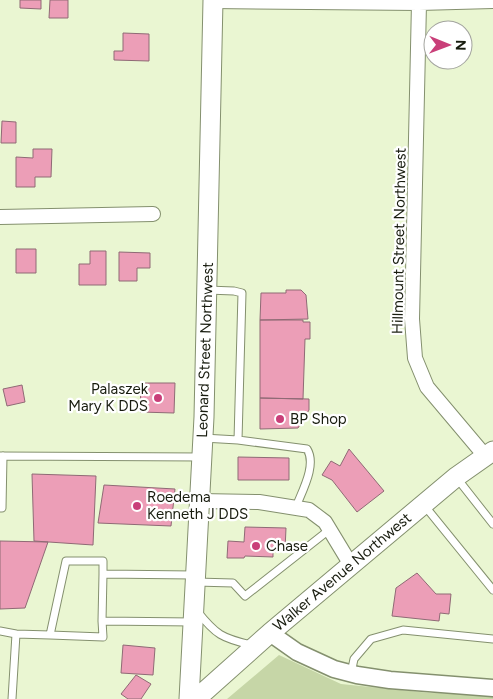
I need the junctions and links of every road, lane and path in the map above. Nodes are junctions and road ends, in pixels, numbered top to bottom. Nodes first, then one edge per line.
1 (213, 0) edge
2 (368, 0) edge
3 (493, 1) edge
4 (420, 3) junction
5 (153, 214) dead end
6 (0, 217) edge
7 (207, 290) junction
8 (203, 438) junction
9 (238, 440) junction
10 (2, 456) edge
11 (489, 456) edge
12 (202, 457) junction
13 (456, 477) junction
14 (200, 501) junction
15 (424, 504) junction
16 (296, 507) junction
17 (0, 508) edge
18 (493, 524) edge
19 (330, 530) junction
20 (351, 565) junction
21 (103, 574) junction
22 (196, 579) junction
23 (493, 590) edge
24 (194, 615) junction
25 (102, 621) junction
26 (0, 631) edge
27 (270, 633) junction
28 (16, 634) junction
29 (50, 635) junction
30 (493, 639) edge
31 (254, 646) junction
32 (351, 674) junction
33 (493, 688) edge
34 (12, 699) edge
35 (190, 699) edge
36 (196, 699) edge

1 - 2 street
1 - 7 main road, Leonard Street Northwest
2 - 4 street
3 - 4 street
4 - 11 street, Hillmount Street Northwest
5 - 6 street
7 - 8 main road, Leonard Street Northwest
7 - 9 lane
8 - 9 lane
8 - 12 main road, Leonard Street Northwest
9 - 16 lane
10 - 12 lane
10 - 17 lane
11 - 13 main road, Walker Avenue Northwest
12 - 14 main road, Leonard Street Northwest
13 - 15 main road, Walker Avenue Northwest
13 - 18 lane
14 - 16 street
14 - 22 main road, Leonard Street Northwest
15 - 20 main road, Walker Avenue Northwest
15 - 23 lane
16 - 19 street
19 - 20 street
19 - 22 lane
20 - 27 main road, Walker Avenue Northwest
21 - 22 lane
21 - 25 lane
21 - 29 lane
22 - 24 main road, Leonard Street Northwest
24 - 25 lane
24 - 31 lane
24 - 35 main road, Leonard Street Northwest
25 - 29 lane
26 - 28 lane
27 - 31 main road, Walker Avenue Northwest
27 - 32 street
28 - 29 lane
28 - 34 lane
30 - 32 lane
31 - 36 main road, Walker Avenue Northwest
32 - 33 street

